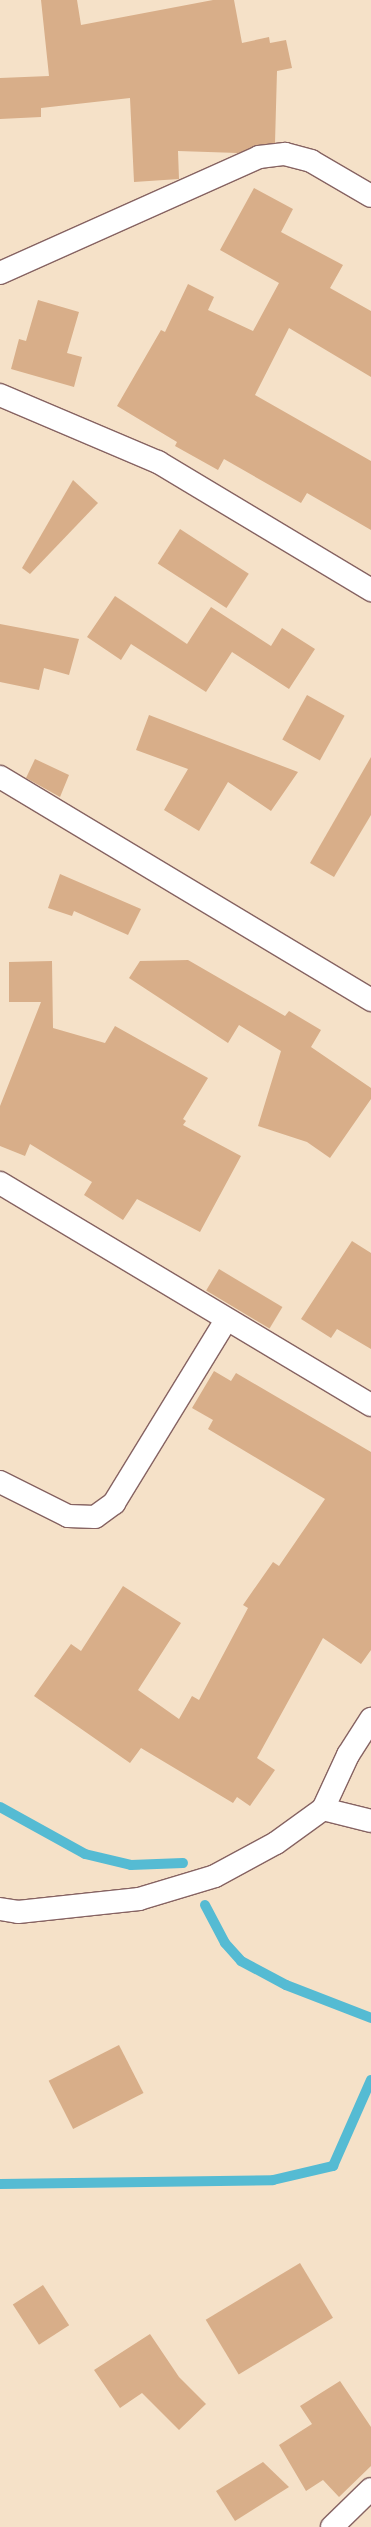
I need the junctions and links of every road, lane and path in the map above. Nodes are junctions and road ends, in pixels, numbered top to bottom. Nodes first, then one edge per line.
1 (371, 196) edge
2 (0, 273) edge
3 (0, 395) edge
4 (371, 590) edge
5 (0, 777) edge
6 (371, 1000) edge
7 (0, 1183) edge
8 (226, 1320) junction
9 (371, 1405) edge
10 (0, 1482) edge
11 (371, 1719) edge
12 (323, 1809) junction
13 (371, 1822) edge
14 (0, 1909) edge
15 (371, 2489) edge
16 (332, 2527) edge

1 - 2 street
3 - 4 street
5 - 6 street
7 - 8 street
8 - 9 street
8 - 10 street
11 - 12 street
12 - 13 street
12 - 14 street
15 - 16 street

